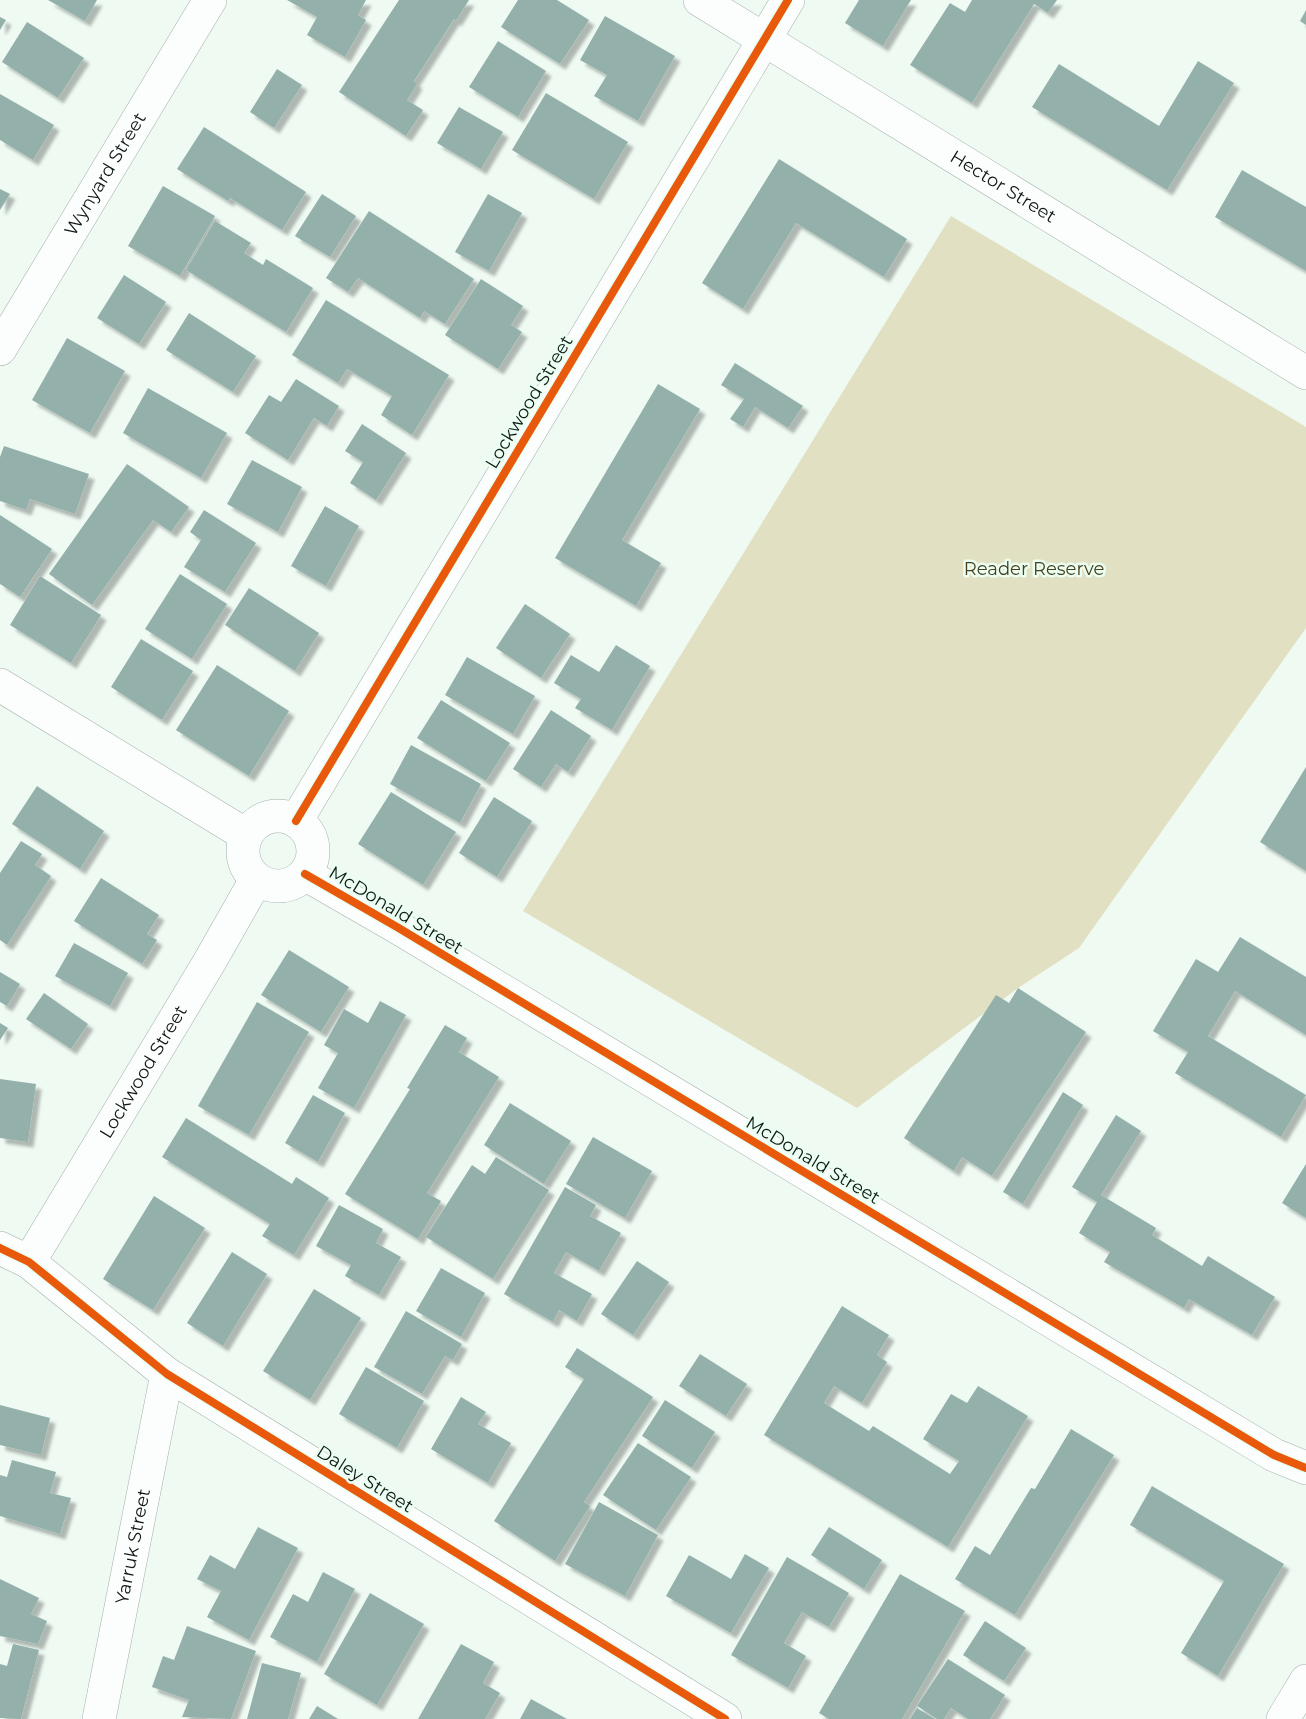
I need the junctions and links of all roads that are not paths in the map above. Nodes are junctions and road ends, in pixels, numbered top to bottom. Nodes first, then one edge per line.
1 (210, 0) edge
2 (700, 0) edge
3 (788, 0) edge
4 (763, 39) junction
5 (0, 350) edge
6 (1306, 373) edge
7 (0, 685) edge
8 (296, 820) junction
9 (246, 836) junction
10 (305, 874) junction
11 (256, 880) junction
12 (0, 1248) edge
13 (29, 1262) junction
14 (167, 1374) junction
15 (1274, 1455) junction
16 (1306, 1468) edge
17 (1306, 1486) edge
18 (1306, 1681) edge
19 (99, 1719) edge
20 (725, 1719) edge
21 (1283, 1719) edge

1 - 5 street, Wynyard Street
2 - 4 street, Hector Street
3 - 4 street, Lockwood Street
4 - 6 street, Hector Street
4 - 8 street, Lockwood Street
7 - 9 street
8 - 9 street
8 - 10 street
9 - 11 street
10 - 11 street
10 - 15 street, McDonald Street
11 - 13 street, Lockwood Street
12 - 13 street, Daley Street
13 - 14 street, Daley Street
14 - 19 street, Yarruk Street
14 - 20 street, Daley Street
15 - 16 street, McDonald Street
15 - 17 street, McDonald Street
18 - 21 street

